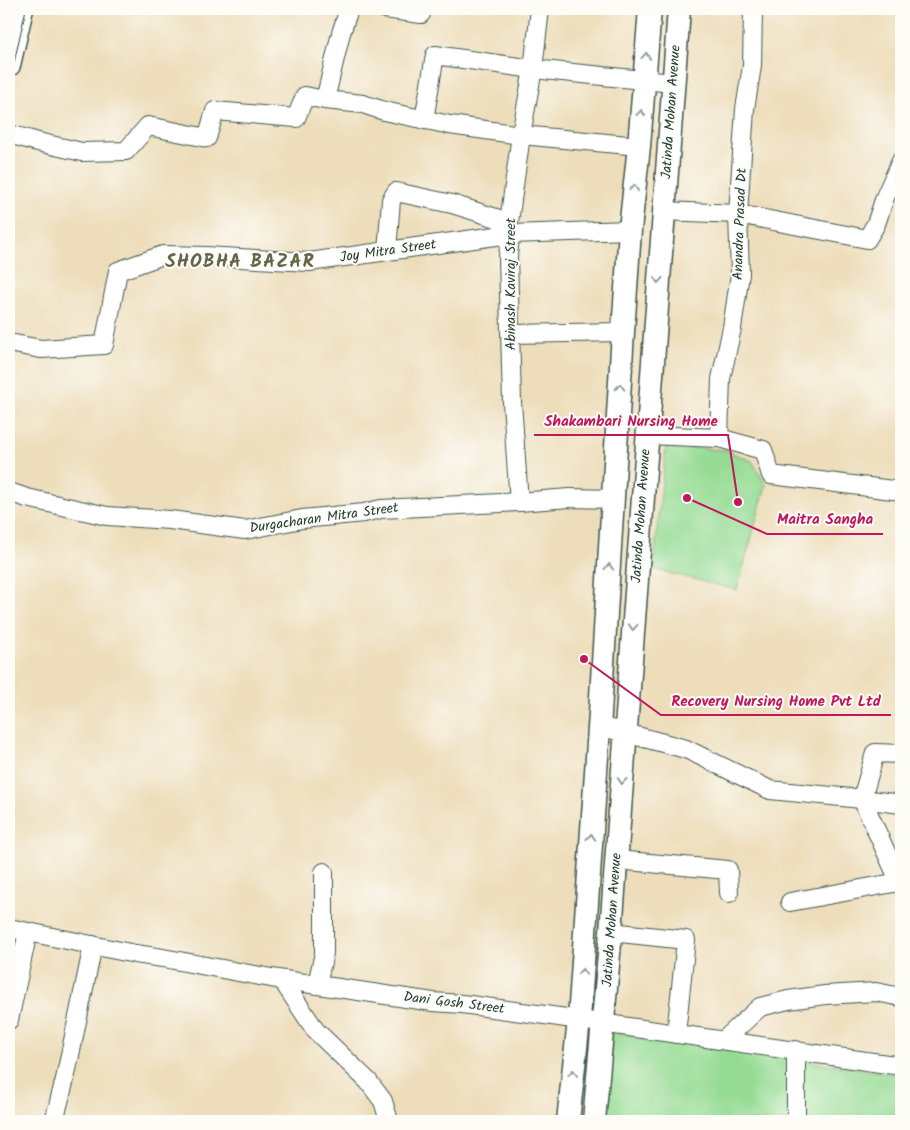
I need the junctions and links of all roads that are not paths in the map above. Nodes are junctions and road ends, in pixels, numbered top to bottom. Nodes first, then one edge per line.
1 (22, 9) edge
2 (349, 9) edge
3 (385, 9) edge
4 (422, 9) edge
5 (540, 9) edge
6 (650, 9) edge
7 (679, 9) edge
8 (753, 9) edge
9 (9, 65) edge
10 (533, 69) junction
11 (644, 81) junction
12 (673, 83) junction
13 (325, 100) junction
14 (424, 120) junction
15 (9, 134) edge
16 (521, 135) junction
17 (639, 146) junction
18 (901, 161) edge
19 (663, 211) junction
20 (738, 214) junction
21 (510, 228) junction
22 (630, 230) junction
23 (387, 251) junction
24 (623, 332) junction
25 (511, 334) junction
26 (9, 343) edge
27 (647, 435) junction
28 (718, 438) junction
29 (901, 491) edge
30 (9, 492) edge
31 (614, 499) junction
32 (519, 502) junction
33 (599, 726) junction
34 (626, 732) junction
35 (901, 754) edge
36 (862, 799) junction
37 (901, 804) edge
38 (616, 860) junction
39 (324, 872) dead end
40 (900, 884) edge
41 (729, 893) dead end
42 (790, 902) dead end
43 (9, 928) edge
44 (28, 932) junction
45 (611, 932) junction
46 (93, 945) junction
47 (282, 980) junction
48 (317, 984) junction
49 (901, 996) edge
50 (9, 1020) edge
51 (579, 1020) junction
52 (604, 1024) junction
53 (676, 1034) junction
54 (724, 1040) junction
55 (796, 1050) junction
56 (901, 1066) edge
57 (54, 1121) edge
58 (389, 1121) edge
59 (568, 1121) edge
60 (594, 1121) edge
61 (796, 1121) edge

1 - 9 main road
2 - 13 street
3 - 4 street
5 - 10 street, Abinash Kaviraj Street
11 -> 6 main road
7 - 12 main road, Jatinda Mohan Avenue
8 - 20 street, Anandra Prasad Dt
10 - 11 street
10 - 14 street
10 - 16 street, Abinash Kaviraj Street
11 - 12 street
17 -> 11 main road
12 - 19 main road, Jatinda Mohan Avenue
13 - 14 street
13 - 15 street
14 - 16 street
16 - 17 street
16 - 21 street, Abinash Kaviraj Street
22 -> 17 main road
18 - 20 street
19 - 20 street
19 -> 27 main road, Jatinda Mohan Avenue
20 - 28 street, Anandra Prasad Dt
21 - 22 street, Joy Mitra Street
21 - 23 street, Joy Mitra Street
21 - 23 street
21 - 25 street, Abinash Kaviraj Street
22 - 24 main road
23 - 26 street, Joy Mitra Street
24 - 25 street
31 -> 24 main road
25 - 32 street, Abinash Kaviraj Street
27 - 28 street
27 -> 34 main road, Jatinda Mohan Avenue
28 - 29 street
30 - 32 street, Durgacharan Mitra Street
31 - 32 street, Durgacharan Mitra Street
33 -> 31 main road
33 - 34 street
51 -> 33 main road
34 - 36 street
34 -> 38 main road, Jatinda Mohan Avenue
35 - 36 street
36 - 37 street
36 - 40 street
38 - 41 street
38 - 45 main road, Jatinda Mohan Avenue
39 - 48 street
40 - 42 street
43 - 44 street, Dani Gosh Street
44 - 46 street, Dani Gosh Street
44 - 50 street
45 - 52 main road, Jatinda Mohan Avenue
45 - 53 street
46 - 47 street, Dani Gosh Street
46 - 57 street
47 - 48 street, Dani Gosh Street
47 - 58 street
48 - 51 street, Dani Gosh Street
49 - 54 street
51 - 52 street, Dani Gosh Street
59 -> 51 main road
52 - 53 street, Dani Gosh Street
52 - 60 main road, Jatinda Mohan Avenue
53 - 54 street, Dani Gosh Street
54 - 55 street, Dani Gosh Street
55 - 56 street, Dani Gosh Street
55 - 61 street

